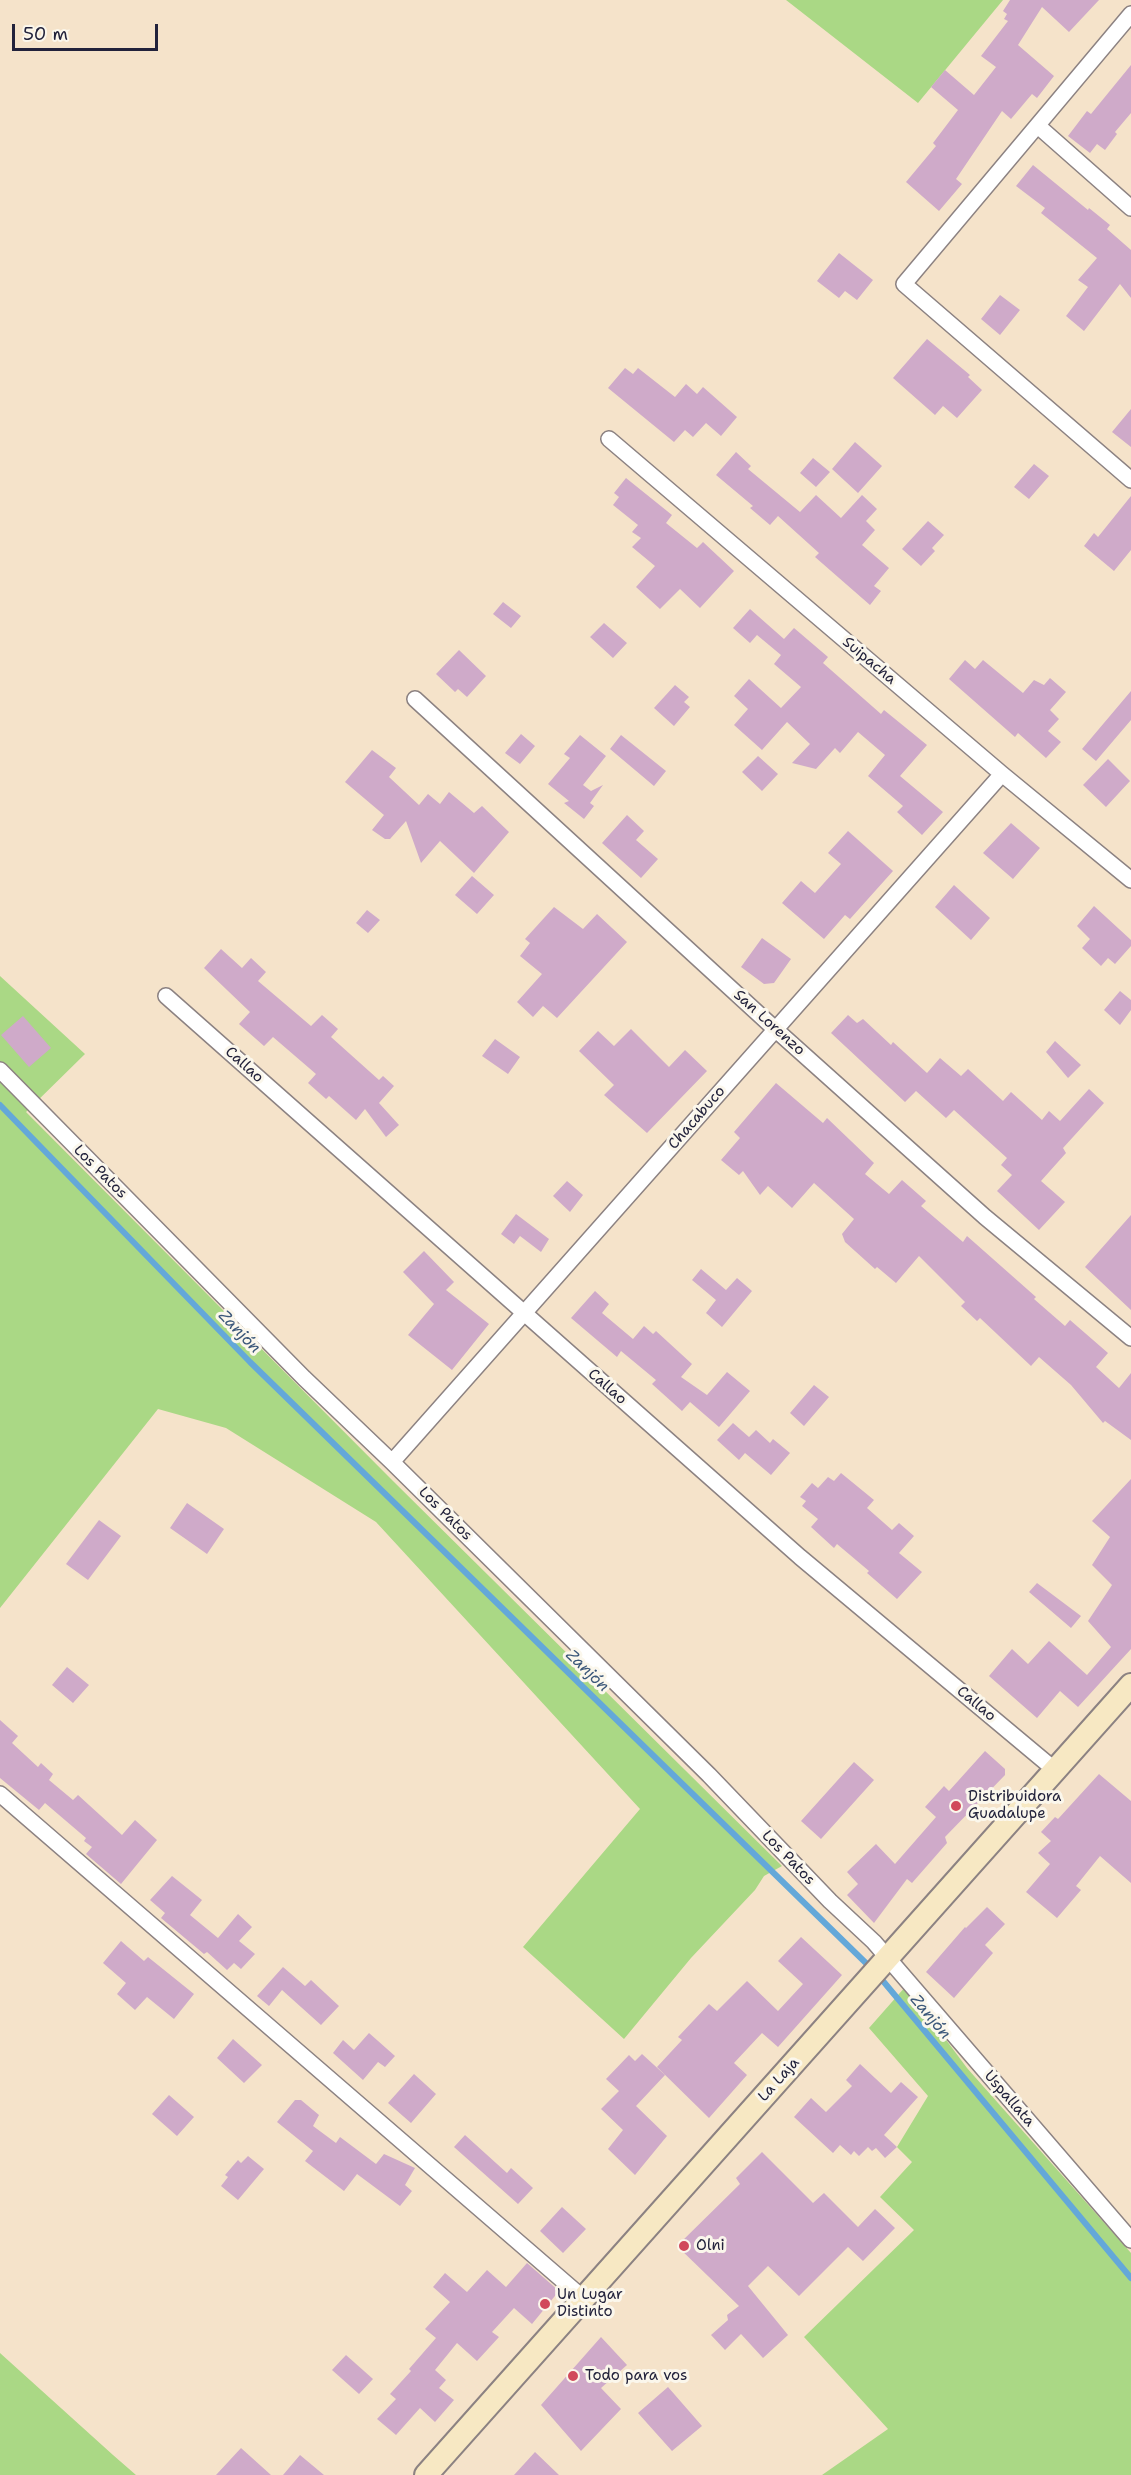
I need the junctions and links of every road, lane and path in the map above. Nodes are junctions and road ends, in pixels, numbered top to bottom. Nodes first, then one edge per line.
1 (1131, 14) edge
2 (1038, 126) junction
3 (1131, 208) edge
4 (609, 439) dead end
5 (1131, 480) edge
6 (415, 699) dead end
7 (1002, 774) junction
8 (1131, 880) edge
9 (166, 996) dead end
10 (775, 1029) junction
11 (0, 1070) edge
12 (524, 1313) junction
13 (1131, 1338) edge
14 (392, 1462) junction
15 (1131, 1685) edge
16 (1055, 1770) junction
17 (0, 1794) edge
18 (889, 1958) junction
19 (1131, 2240) edge
20 (583, 2298) junction
21 (426, 2475) edge

1 - 2 street
2 - 3 street
2 - 5 street
4 - 7 street, Suipacha
6 - 10 street, San Lorenzo
7 - 8 street, Suipacha
7 - 10 street, Chacabuco
9 - 12 street, Callao
10 - 12 street, Chacabuco
10 - 13 street, San Lorenzo
11 - 14 street, Los Patos
12 - 14 street, Chacabuco
12 - 16 street, Callao
14 - 18 street, Los Patos
15 - 16 main road, La Laja
16 - 18 main road, La Laja
17 - 20 street
18 - 19 street, Uspallata
18 - 20 main road, La Laja
20 - 21 main road, La Laja

